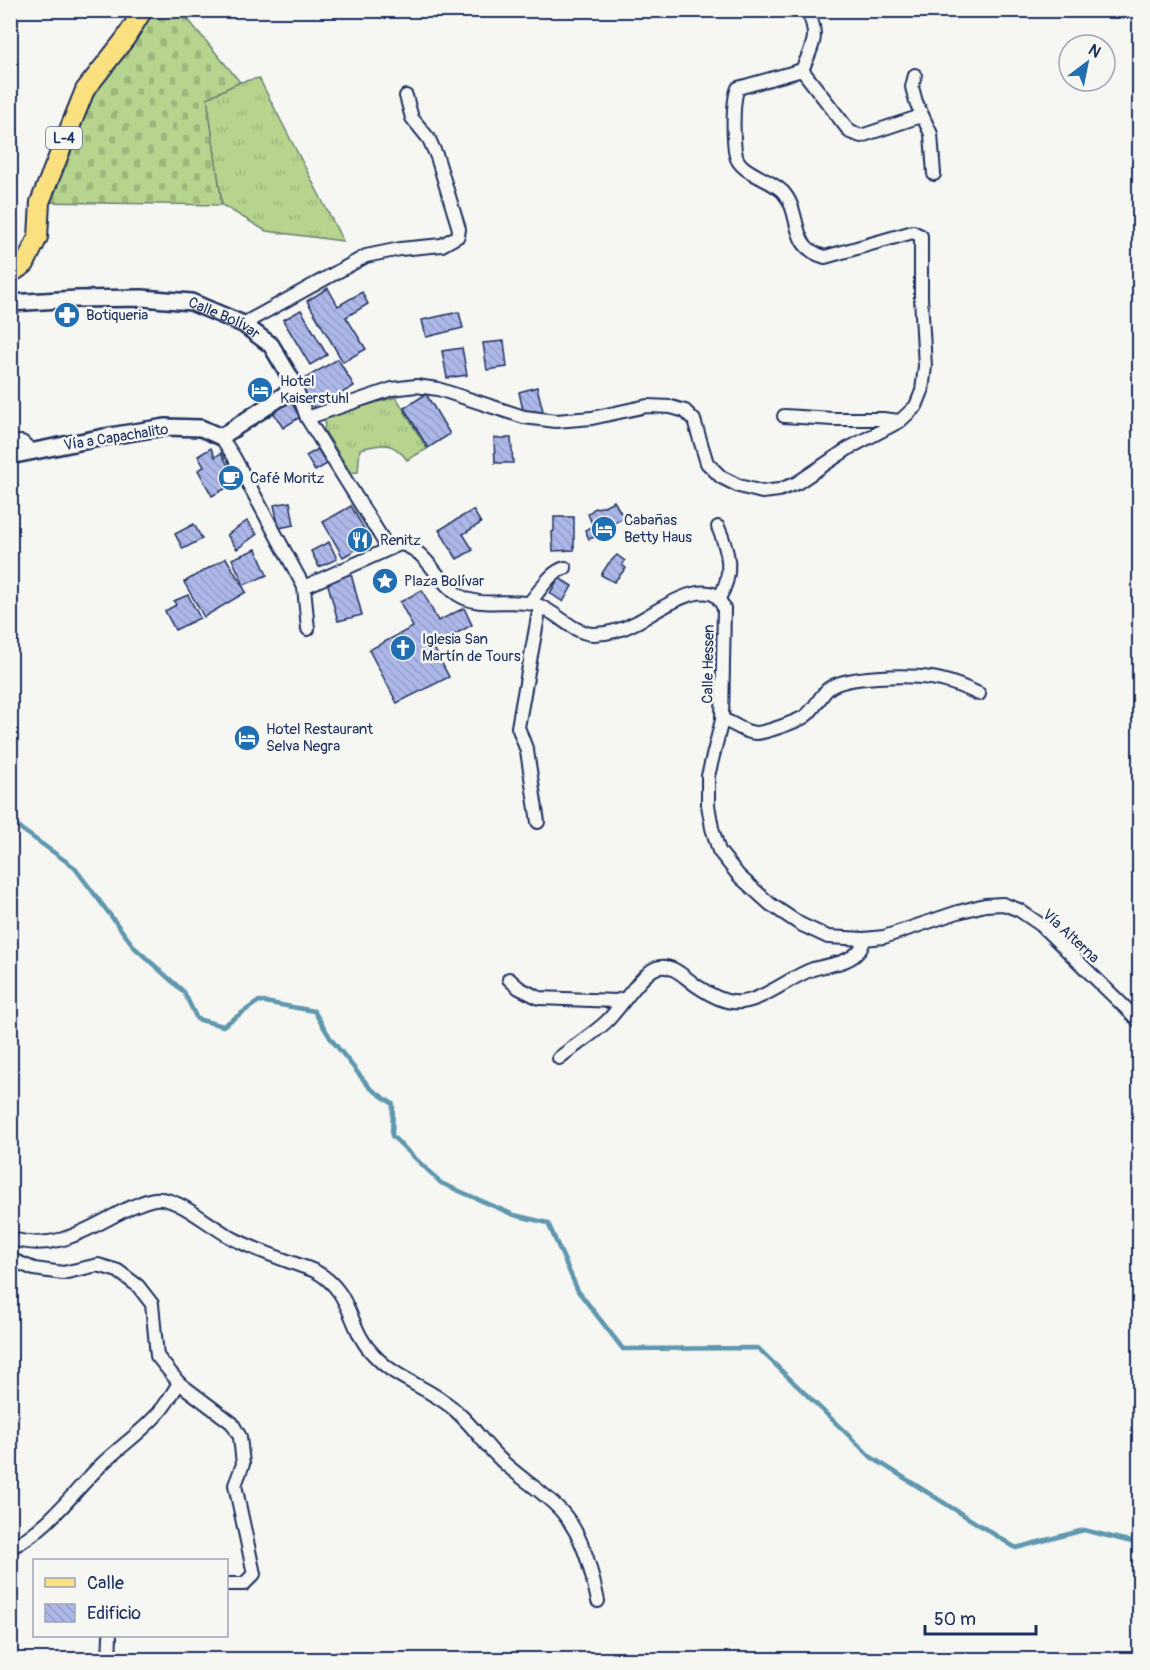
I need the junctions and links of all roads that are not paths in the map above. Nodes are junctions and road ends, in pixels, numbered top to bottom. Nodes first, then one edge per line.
1 (142, 10) edge
2 (807, 10) edge
3 (802, 69) junction
4 (915, 75) dead end
5 (406, 96) dead end
6 (921, 116) junction
7 (934, 174) dead end
8 (10, 274) edge
9 (10, 303) edge
10 (243, 324) junction
11 (296, 387) junction
12 (784, 416) dead end
13 (307, 418) junction
14 (900, 421) junction
15 (221, 437) junction
16 (10, 442) edge
17 (32, 452) junction
18 (10, 456) edge
19 (718, 527) dead end
20 (388, 548) junction
21 (565, 568) dead end
22 (304, 587) junction
23 (719, 598) junction
24 (534, 605) junction
25 (308, 629) dead end
26 (979, 694) dead end
27 (722, 720) junction
28 (538, 822) dead end
29 (864, 939) junction
30 (509, 979) dead end
31 (626, 998) junction
32 (1140, 1022) edge
33 (559, 1058) dead end
34 (10, 1238) edge
35 (10, 1259) edge
36 (179, 1383) junction
37 (10, 1548) edge
38 (228, 1584) edge
39 (598, 1601) dead end
40 (110, 1637) edge
41 (109, 1659) edge

1 - 8 main road, L-4
2 - 3 street
3 - 6 street
3 - 14 street
4 - 6 street
5 - 10 street
6 - 7 street
9 - 10 street, Calle Bolívar
10 - 11 street, Calle Bolívar
11 - 13 street, Calle Bolívar
11 - 15 street
12 - 14 street
13 - 14 street
13 - 20 street, Calle Bolívar
15 - 17 street, Vía a Capachalito
15 - 22 street
16 - 17 street
17 - 18 street, Vía a Capachalito
19 - 23 street
20 - 22 street
20 - 24 street
21 - 24 street
22 - 25 street
23 - 24 street
23 - 27 street, Calle Hessen
24 - 28 street
26 - 27 street
27 - 29 street, Calle Hessen
29 - 31 street
29 - 32 street, Vía Alterna
30 - 31 street
31 - 33 street
34 - 39 street
35 - 36 street
36 - 37 street
36 - 38 street
40 - 41 street

